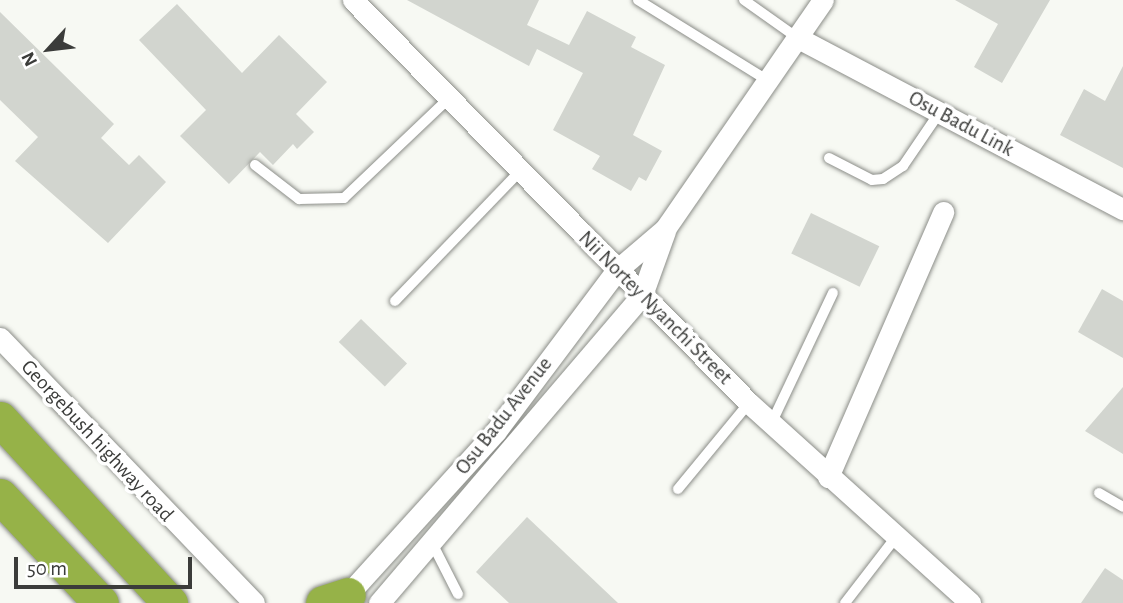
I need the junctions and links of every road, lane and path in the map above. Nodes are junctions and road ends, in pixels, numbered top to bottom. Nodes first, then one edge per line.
1 (353, 0) edge
2 (638, 0) edge
3 (744, 0) edge
4 (823, 0) edge
5 (800, 39) junction
6 (770, 82) junction
7 (449, 98) junction
8 (939, 113) junction
9 (829, 158) dead end
10 (255, 165) dead end
11 (520, 171) junction
12 (1123, 209) edge
13 (943, 212) dead end
14 (665, 229) junction
15 (617, 270) junction
16 (833, 293) dead end
17 (642, 295) junction
18 (395, 301) dead end
19 (0, 338) edge
20 (749, 403) junction
21 (0, 419) edge
22 (771, 424) junction
23 (828, 477) junction
24 (678, 488) dead end
25 (1099, 493) dead end
26 (0, 496) edge
27 (1123, 507) edge
28 (896, 537) junction
29 (433, 545) junction
30 (162, 594) edge
31 (458, 594) dead end
32 (95, 598) edge
33 (348, 601) edge
34 (196, 603) edge
35 (254, 603) edge
36 (845, 603) edge
37 (970, 603) edge

1 - 7 street, Nii Nortey Nyanchi Street
2 - 6 lane
3 - 5 lane
4 - 5 street, Osu Badu Avenue
5 - 6 street, Osu Badu Avenue
5 - 8 street, Osu Badu Link
6 - 14 street, Osu Badu Avenue
7 - 10 lane
7 - 11 street, Nii Nortey Nyanchi Street
8 - 9 lane
8 - 12 street, Osu Badu Link
11 - 15 street, Nii Nortey Nyanchi Street
11 - 18 lane
13 - 23 street
14 - 15 street, Osu Badu Avenue
14 - 17 street, Osu Badu Avenue
15 - 17 street, Nii Nortey Nyanchi Street
15 - 33 street, Osu Badu Avenue
16 - 22 lane
17 - 20 street, Nii Nortey Nyanchi Street
17 - 29 street, Osu Badu Avenue
19 - 35 street, Georgebush highway road
20 - 22 street, Nii Nortey Nyanchi Street
20 - 24 lane
21 - 30 highway
22 - 23 street, Nii Nortey Nyanchi Street
23 - 28 street, Nii Nortey Nyanchi Street
25 - 27 lane
26 - 32 highway
28 - 36 lane
28 - 37 street, Nii Nortey Nyanchi Street
29 - 31 lane
29 - 33 street, Osu Badu Avenue
30 - 34 highway

